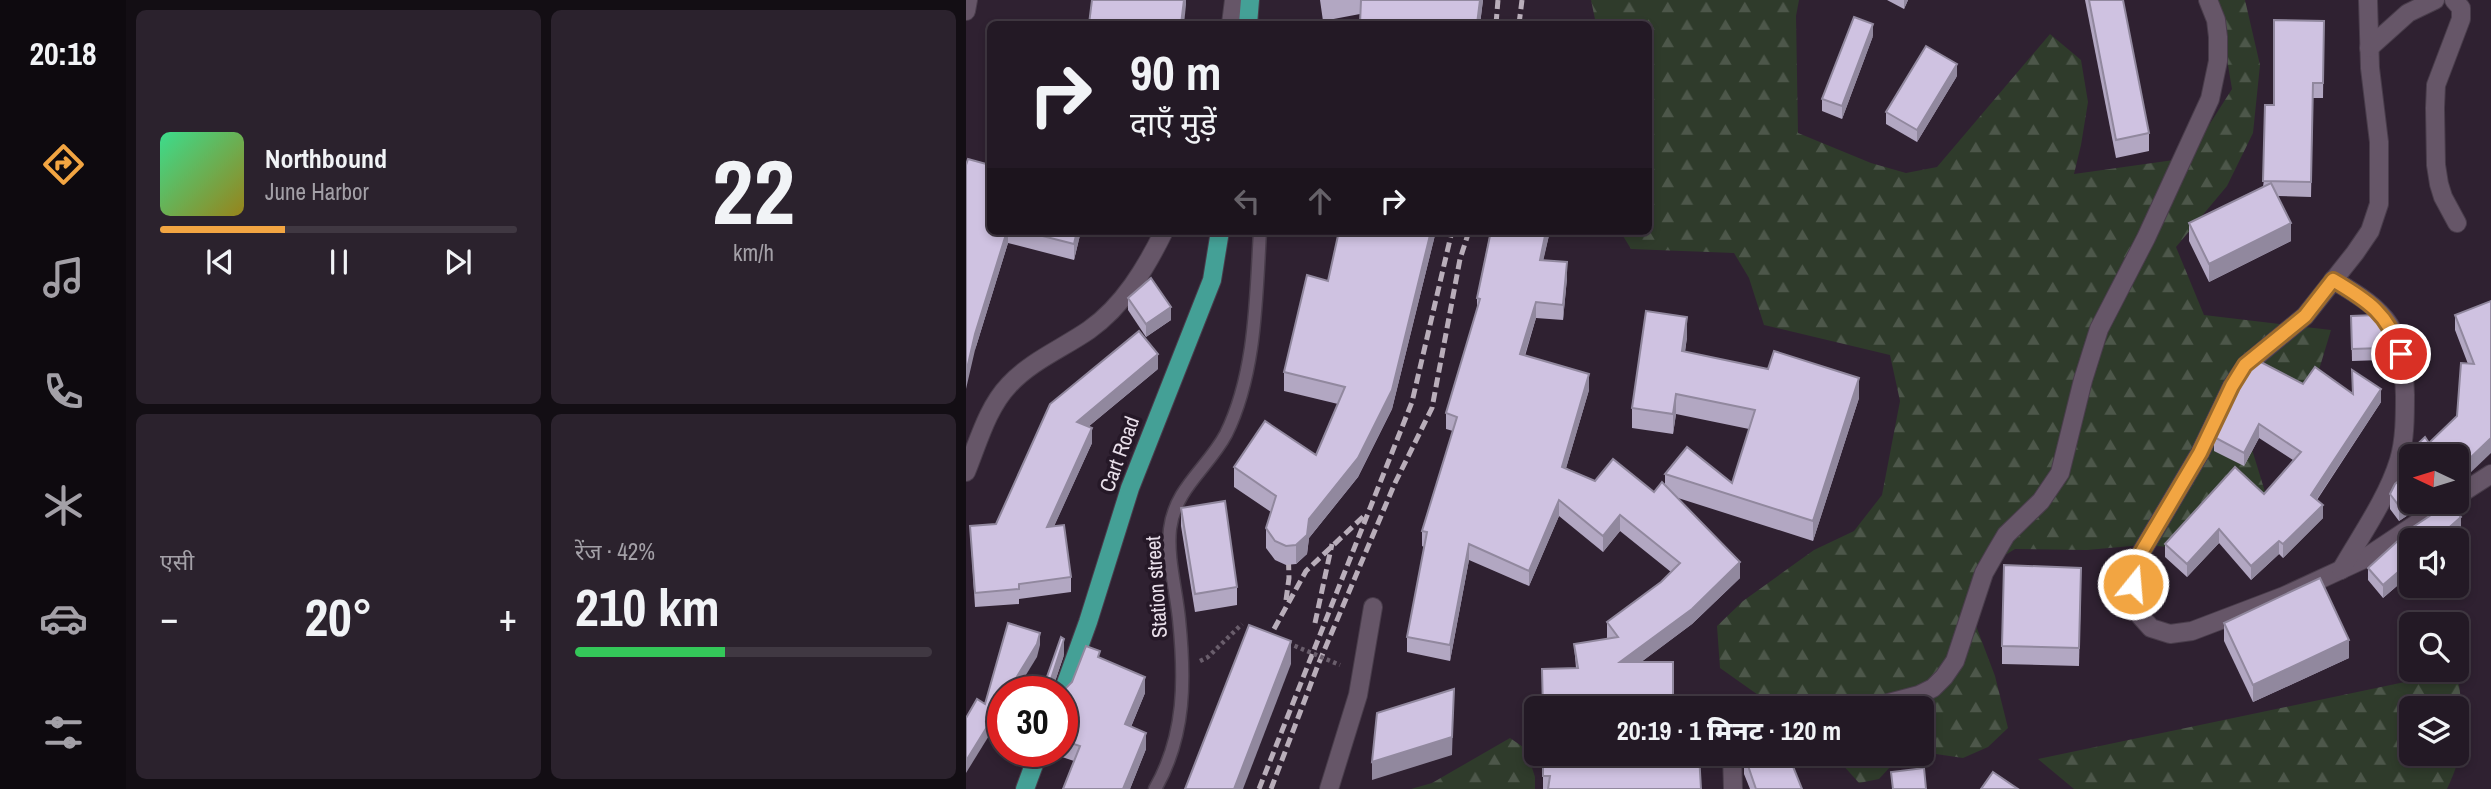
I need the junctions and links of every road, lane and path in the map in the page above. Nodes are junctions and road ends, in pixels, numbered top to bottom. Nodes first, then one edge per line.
1 (968, 0) edge
2 (2208, 0) edge
3 (2368, 0) edge
4 (2435, 0) edge
5 (2454, 0) edge
6 (966, 11) edge
7 (2369, 48) junction
8 (2457, 223) dead end
9 (1162, 235) edge
10 (1219, 235) edge
11 (1260, 235) edge
12 (2333, 280) junction
13 (966, 472) edge
14 (2491, 474) edge
15 (2469, 488) edge
16 (2430, 514) edge
17 (2341, 570) junction
18 (1373, 607) dead end
19 (1254, 629) edge
20 (1279, 639) edge
21 (1340, 665) dead end
22 (1181, 672) junction
23 (1068, 676) edge
24 (1915, 696) edge
25 (1732, 766) edge
26 (1033, 767) edge
27 (1025, 789) edge
28 (1155, 789) edge
29 (1329, 789) edge
30 (1733, 789) edge

1 - 6 street
2 - 24 street
3 - 7 street
4 - 7 street
5 - 8 street
7 - 12 street
9 - 13 street
10 - 23 main road, Cart Road
11 - 22 lane, Station street
12 - 17 street
12 - 17 street
14 - 15 street
16 - 17 street
18 - 29 street
19 - 22 path
20 - 21 path, bridge
22 - 28 lane, Station street
25 - 30 street
26 - 27 main road

